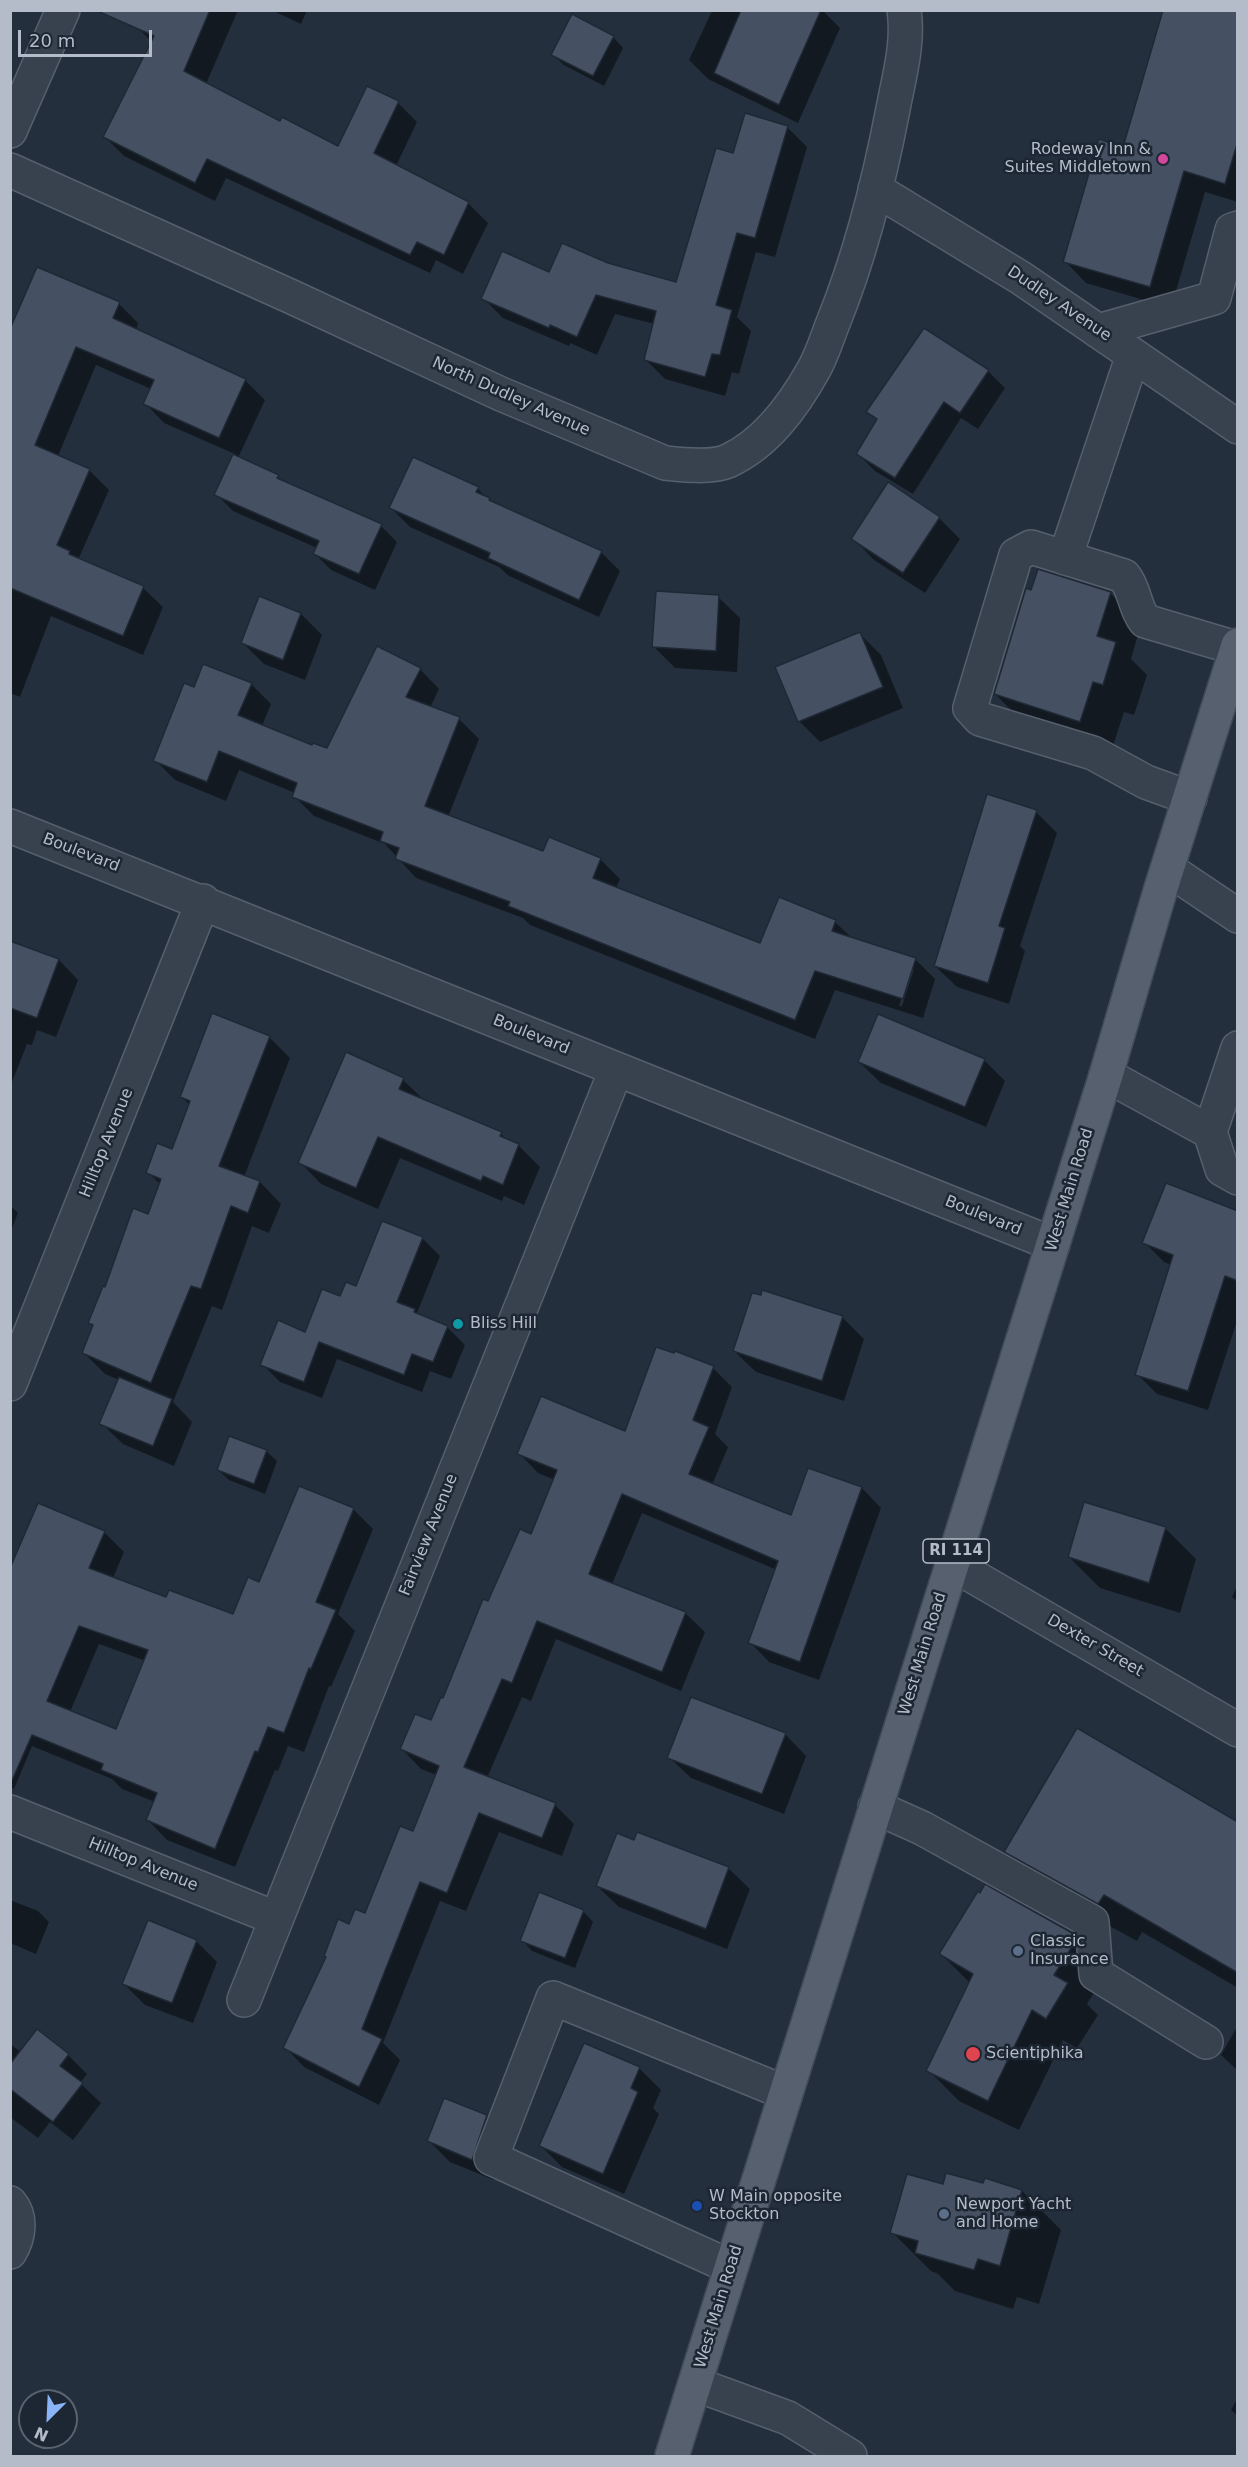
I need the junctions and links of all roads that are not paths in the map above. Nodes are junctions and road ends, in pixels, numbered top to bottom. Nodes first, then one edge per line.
1 (63, 10) edge
2 (904, 10) edge
3 (10, 131) edge
4 (10, 170) edge
5 (875, 189) junction
6 (1238, 228) edge
7 (1098, 331) junction
8 (1133, 355) junction
9 (1238, 427) edge
10 (1065, 558) junction
11 (1237, 646) edge
12 (1190, 798) junction
13 (10, 826) edge
14 (1168, 869) junction
15 (203, 901) junction
16 (1238, 916) edge
17 (1238, 1048) edge
18 (616, 1070) junction
19 (1106, 1076) junction
20 (1221, 1145) edge
21 (1238, 1178) edge
22 (1053, 1244) junction
23 (10, 1384) edge
24 (952, 1564) junction
25 (1238, 1730) edge
26 (875, 1807) junction
27 (10, 1812) edge
28 (275, 1918) junction
29 (244, 2000) dead end
30 (1206, 2042) dead end
31 (786, 2093) junction
32 (10, 2203) edge
33 (10, 2252) edge
34 (731, 2267) junction
35 (695, 2384) junction
36 (672, 2457) edge
37 (850, 2457) edge

1 - 3 street
2 - 5 street, North Dudley Avenue
4 - 5 street, North Dudley Avenue
5 - 7 street, Dudley Avenue
6 - 7 street
7 - 8 street, Dudley Avenue
8 - 9 street, Dudley Avenue
8 - 10 street
10 - 11 street
10 - 12 street
11 - 12 main road, West Main Road / RI 114
12 - 14 main road, West Main Road / RI 114
13 - 15 street, Boulevard
14 - 16 street
14 - 19 main road, West Main Road / RI 114
15 - 18 street, Boulevard
15 - 23 street, Hilltop Avenue
17 - 20 street
18 - 22 street, Boulevard
18 - 28 street, Fairview Avenue
19 - 20 street
19 - 22 main road, West Main Road / RI 114
20 - 21 street
22 - 24 main road, West Main Road / RI 114
24 - 25 street, Dexter Street
24 - 26 main road, West Main Road / RI 114
26 - 30 street
26 - 31 main road, West Main Road / RI 114
27 - 28 street, Hilltop Avenue
28 - 29 street, Fairview Avenue
31 - 34 main road, West Main Road / RI 114
31 - 34 street
32 - 33 street
34 - 35 main road, West Main Road / RI 114
35 - 36 main road, West Main Road / RI 114
35 - 37 street

